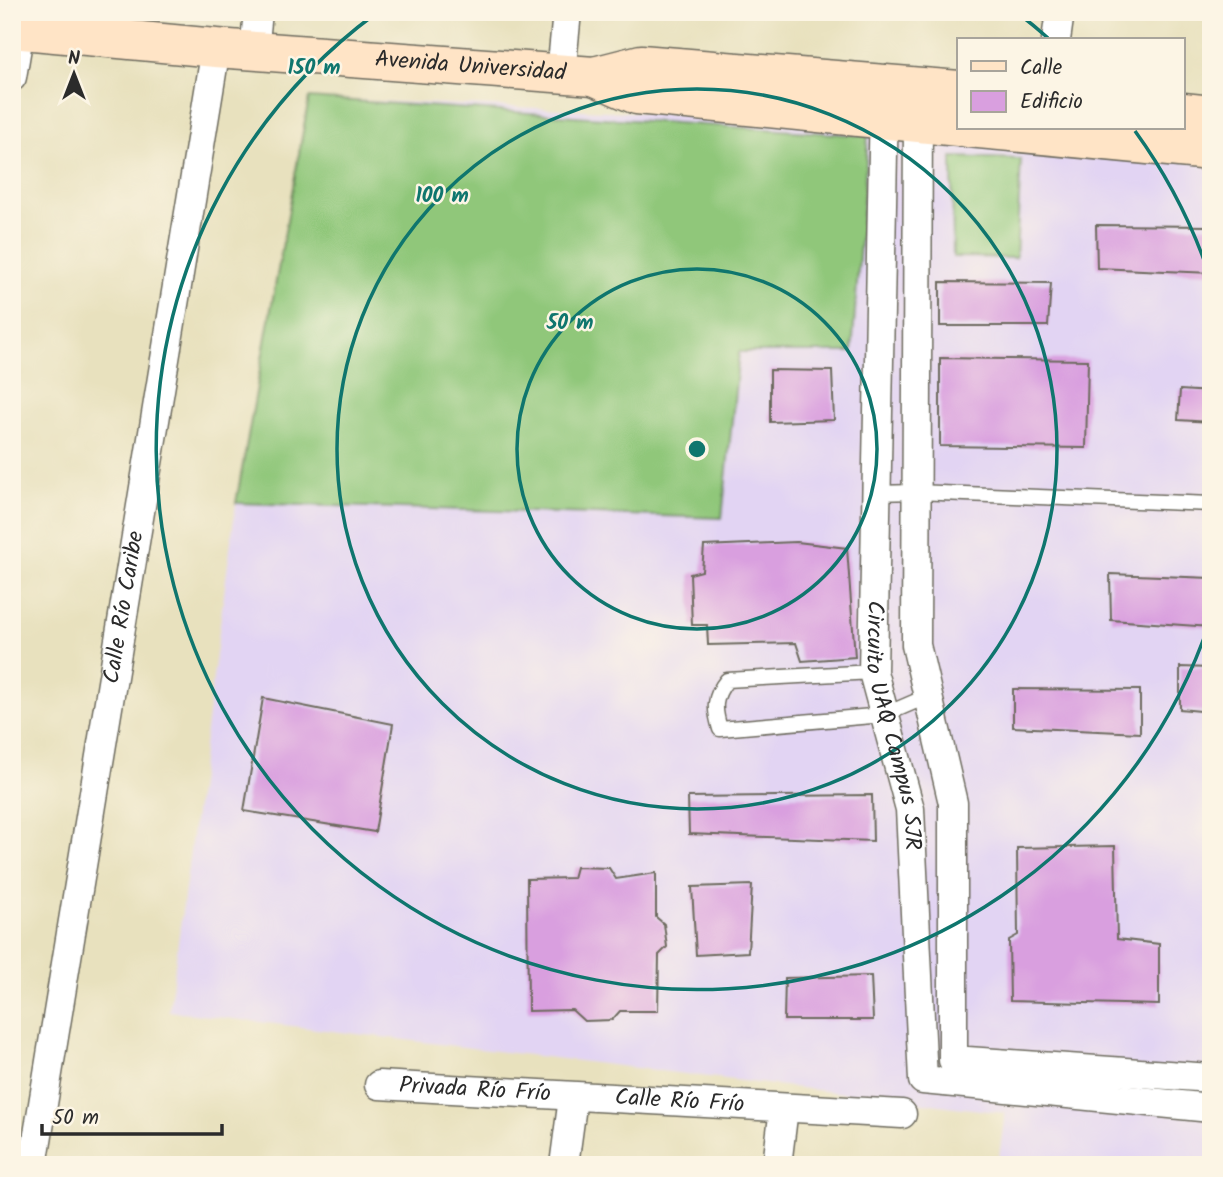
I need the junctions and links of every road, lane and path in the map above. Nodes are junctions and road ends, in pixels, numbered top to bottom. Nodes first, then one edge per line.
1 (258, 12) edge
2 (567, 12) edge
3 (1060, 12) edge
4 (16, 29) edge
5 (1056, 38) edge
6 (216, 48) junction
7 (254, 51) junction
8 (577, 75) junction
9 (12, 78) edge
10 (957, 90) edge
11 (901, 103) junction
12 (1184, 113) edge
13 (1211, 115) edge
14 (957, 126) edge
15 (1008, 130) edge
16 (1047, 132) edge
17 (1211, 151) edge
18 (916, 492) junction
19 (876, 493) junction
20 (1211, 504) edge
21 (873, 672) junction
22 (928, 696) junction
23 (884, 715) junction
24 (1211, 1077) edge
25 (379, 1085) dead end
26 (573, 1098) junction
27 (784, 1108) junction
28 (1211, 1108) edge
29 (902, 1114) dead end
30 (33, 1165) edge
31 (564, 1165) edge
32 (777, 1165) edge

1 - 7 street
2 - 8 street
3 - 5 street
4 - 6 main road, Avenida Universidad
4 - 9 street
6 - 7 main road, Avenida Universidad
6 - 30 street, Calle Río Caribe
7 - 8 main road, Avenida Universidad
8 - 11 main road, Avenida Universidad
10 - 11 main road, Avenida Universidad
11 - 14 main road, Avenida Universidad
11 - 18 street, Circuito UAQ Campus SJR
11 - 19 street, Circuito UAQ Campus SJR
12 - 13 main road
15 - 16 main road
16 - 17 main road
18 - 19 lane
18 - 20 lane
18 - 22 street, Circuito UAQ Campus SJR
19 - 21 street, Circuito UAQ Campus SJR
21 - 23 street, Circuito UAQ Campus SJR
21 - 23 lane
22 - 23 lane
22 - 24 street, Circuito UAQ Campus SJR
23 - 28 street, Circuito UAQ Campus SJR
25 - 26 street, Privada Río Frío
26 - 27 street, Calle Río Frío
26 - 31 street
27 - 29 street, Calle Río Frío
27 - 32 street

